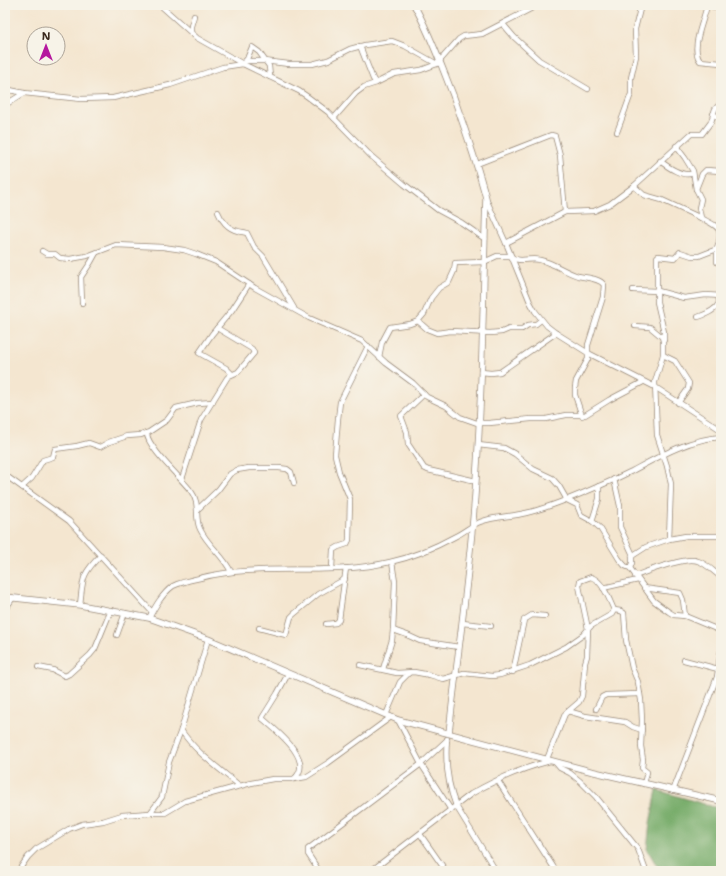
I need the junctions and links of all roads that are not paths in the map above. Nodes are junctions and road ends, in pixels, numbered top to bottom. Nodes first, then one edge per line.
1 (160, 5) edge
2 (414, 5) edge
3 (538, 5) edge
4 (641, 5) edge
5 (708, 5) edge
6 (721, 9) edge
7 (194, 16) dead end
8 (504, 24) junction
9 (191, 33) junction
10 (360, 46) junction
11 (266, 61) junction
12 (243, 63) junction
13 (439, 63) junction
14 (721, 63) edge
15 (270, 77) junction
16 (376, 83) junction
17 (5, 89) edge
18 (588, 89) dead end
19 (24, 93) junction
20 (721, 103) edge
21 (5, 105) edge
22 (713, 114) junction
23 (334, 118) junction
24 (721, 119) edge
25 (617, 132) dead end
26 (676, 146) junction
27 (660, 161) junction
28 (477, 164) junction
29 (721, 171) edge
30 (693, 173) junction
31 (634, 186) junction
32 (696, 189) junction
33 (486, 198) junction
34 (218, 212) dead end
35 (565, 212) junction
36 (701, 218) junction
37 (485, 239) junction
38 (506, 243) junction
39 (717, 249) junction
40 (42, 251) dead end
41 (96, 253) junction
42 (510, 256) junction
43 (484, 262) junction
44 (721, 265) edge
45 (249, 284) junction
46 (633, 290) dead end
47 (658, 291) junction
48 (720, 296) edge
49 (82, 303) dead end
50 (294, 308) junction
51 (698, 317) dead end
52 (541, 320) junction
53 (418, 321) junction
54 (635, 326) dead end
55 (217, 328) junction
56 (482, 333) junction
57 (556, 333) junction
58 (663, 341) junction
59 (368, 346) junction
60 (588, 353) junction
61 (663, 355) junction
62 (379, 357) junction
63 (481, 372) junction
64 (232, 374) junction
65 (643, 382) junction
66 (655, 387) junction
67 (424, 394) junction
68 (213, 402) junction
69 (678, 403) junction
70 (582, 416) junction
71 (480, 423) junction
72 (721, 430) edge
73 (147, 433) junction
74 (721, 437) edge
75 (478, 445) junction
76 (663, 455) junction
77 (5, 475) edge
78 (182, 479) junction
79 (614, 479) junction
80 (476, 481) junction
81 (294, 483) dead end
82 (599, 486) junction
83 (22, 487) junction
84 (567, 500) junction
85 (198, 509) junction
86 (592, 521) junction
87 (472, 527) junction
88 (721, 536) edge
89 (669, 539) junction
90 (101, 556) junction
91 (632, 556) junction
92 (392, 562) junction
93 (332, 568) junction
94 (346, 568) junction
95 (630, 568) junction
96 (231, 572) junction
97 (721, 577) edge
98 (636, 578) junction
99 (345, 579) junction
100 (603, 588) junction
101 (644, 588) junction
102 (5, 597) edge
103 (13, 598) junction
104 (80, 605) junction
105 (5, 609) edge
106 (111, 610) junction
107 (614, 610) junction
108 (152, 612) junction
109 (125, 613) junction
110 (545, 616) dead end
111 (685, 616) junction
112 (149, 618) junction
113 (462, 623) junction
114 (326, 624) dead end
115 (491, 626) dead end
116 (259, 628) dead end
117 (588, 629) junction
118 (393, 630) junction
119 (721, 631) edge
120 (117, 635) dead end
121 (208, 639) junction
122 (459, 647) junction
123 (721, 650) edge
124 (684, 660) dead end
125 (720, 663) edge
126 (360, 665) dead end
127 (38, 667) dead end
128 (383, 669) junction
129 (718, 670) junction
130 (513, 672) junction
131 (409, 673) junction
132 (288, 674) junction
133 (456, 675) junction
134 (719, 678) edge
135 (640, 694) junction
136 (596, 709) dead end
137 (568, 711) junction
138 (388, 716) junction
139 (398, 720) junction
140 (181, 730) junction
141 (642, 730) junction
142 (449, 733) junction
143 (447, 740) junction
144 (551, 760) junction
145 (421, 764) junction
146 (294, 779) junction
147 (498, 781) junction
148 (644, 784) junction
149 (240, 786) junction
150 (673, 791) junction
151 (721, 801) edge
152 (456, 806) junction
153 (452, 810) junction
154 (150, 813) junction
155 (420, 834) junction
156 (378, 869) edge
157 (18, 871) edge
158 (319, 871) edge
159 (371, 871) edge
160 (446, 871) edge
161 (496, 871) edge
162 (556, 871) edge
163 (646, 871) edge

1 - 9 street
2 - 13 street
3 - 8 street
4 - 25 street
5 - 6 street
5 - 14 street
7 - 9 street
8 - 13 street
8 - 18 street
9 - 12 street
10 - 11 street
10 - 13 street
10 - 16 street
11 - 12 street
11 - 12 street
11 - 15 street
12 - 15 street
12 - 19 street
13 - 16 street
13 - 28 street
15 - 23 street
16 - 23 street
17 - 19 street
19 - 21 street
20 - 22 street
22 - 24 street
22 - 26 street
23 - 37 street
26 - 27 street
26 - 30 street
27 - 30 street
27 - 31 street
28 - 33 street
28 - 35 street
29 - 32 street
30 - 32 street
31 - 35 street
31 - 36 street
32 - 36 street
33 - 37 street
33 - 38 street
34 - 50 street
35 - 38 street
36 - 39 street
37 - 43 street
38 - 42 street
39 - 44 street
39 - 47 street
40 - 41 street
41 - 45 street
41 - 49 street
42 - 43 street
42 - 52 street
42 - 60 street
43 - 53 street
43 - 56 street
45 - 50 street
45 - 55 street
46 - 47 street
47 - 48 street
47 - 58 street
48 - 51 street
50 - 59 street
52 - 56 street
52 - 57 street
53 - 56 street
53 - 62 street
54 - 58 street
55 - 64 street
55 - 64 street
56 - 63 street
57 - 60 street
57 - 63 street
58 - 61 street
59 - 62 street
59 - 93 street
60 - 65 street
60 - 70 street
61 - 66 street
61 - 69 street
62 - 67 street
63 - 71 street
64 - 68 street
65 - 66 street
65 - 70 street
66 - 69 street
66 - 76 street
67 - 71 street
67 - 80 street
68 - 73 street
68 - 78 street
69 - 72 street
70 - 71 street
71 - 75 street
73 - 78 street
73 - 83 street
74 - 76 street
75 - 80 street
75 - 84 street
76 - 79 street
76 - 89 street
77 - 83 street
78 - 85 street
79 - 82 street
79 - 91 street
80 - 87 street
81 - 85 street
82 - 84 street
82 - 86 street
83 - 90 street
84 - 86 street
84 - 87 street
85 - 96 street
86 - 95 street
87 - 92 street
87 - 113 street
88 - 89 street
89 - 91 street
90 - 104 street
90 - 108 street
91 - 95 street
92 - 94 street
92 - 118 street
93 - 94 street
93 - 96 street
94 - 99 street
95 - 98 street
96 - 108 street
97 - 98 street
98 - 100 street
98 - 101 street
99 - 114 street
99 - 116 street
100 - 107 street
100 - 117 street
101 - 111 street
101 - 111 street
102 - 103 street
103 - 104 street
103 - 105 street
104 - 106 street
106 - 109 street
106 - 127 street
107 - 117 street
107 - 135 street
108 - 112 street
109 - 112 street
109 - 120 street
110 - 130 street
111 - 119 street
112 - 121 street
113 - 115 street
113 - 122 street
117 - 130 street
117 - 137 street
118 - 122 street
118 - 128 street
121 - 132 street
121 - 140 street
122 - 133 street
123 - 125 street
124 - 129 street
125 - 129 street
126 - 128 street
128 - 131 street
129 - 134 street
130 - 133 street
131 - 133 street
131 - 138 street
132 - 138 street
132 - 146 street
133 - 142 street
134 - 150 street
135 - 136 street
135 - 141 street
137 - 141 street
137 - 144 street
138 - 139 street
138 - 146 street
139 - 142 street
139 - 145 street
140 - 149 street
140 - 154 street
141 - 148 street
142 - 143 street
142 - 144 street
143 - 145 street
143 - 152 street
144 - 147 street
144 - 148 street
144 - 163 street
145 - 153 street
145 - 158 street
146 - 149 street
147 - 152 street
147 - 162 street
148 - 150 street
149 - 154 street
150 - 151 street
152 - 153 street
152 - 161 street
153 - 155 street
154 - 157 street
155 - 156 street
155 - 160 street
156 - 159 street

